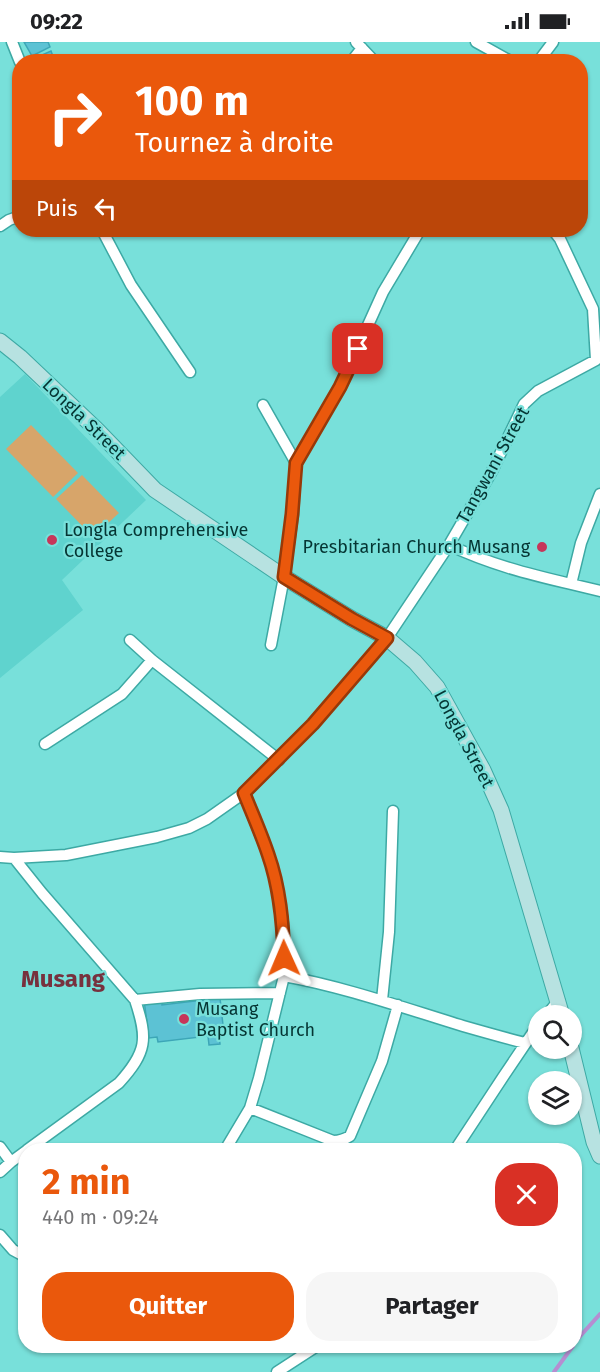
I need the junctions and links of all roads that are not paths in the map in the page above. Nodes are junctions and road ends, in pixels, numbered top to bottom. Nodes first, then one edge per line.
1 (476, 42) edge
2 (498, 54) edge
3 (106, 237) edge
4 (416, 237) edge
5 (558, 237) edge
6 (596, 307) edge
7 (0, 341) edge
8 (598, 364) edge
9 (190, 372) dead end
10 (263, 405) dead end
11 (296, 463) junction
12 (600, 494) edge
13 (450, 545) junction
14 (284, 577) junction
15 (571, 584) junction
16 (600, 591) edge
17 (387, 638) junction
18 (130, 639) dead end
19 (271, 645) dead end
20 (152, 660) junction
21 (45, 744) dead end
22 (279, 760) junction
23 (244, 793) junction
24 (393, 811) dead end
25 (0, 857) edge
26 (14, 858) junction
27 (284, 976) junction
28 (280, 993) junction
29 (135, 1000) junction
30 (382, 1000) junction
31 (398, 1005) junction
32 (560, 1005) edge
33 (528, 1039) edge
34 (525, 1043) junction
35 (574, 1059) edge
36 (250, 1108) junction
37 (37, 1143) edge
38 (229, 1143) edge
39 (460, 1143) edge
40 (0, 1147) edge
41 (600, 1156) edge
42 (18, 1157) edge
43 (11, 1162) junction
44 (0, 1172) edge
45 (0, 1235) edge
46 (18, 1253) edge
47 (306, 1353) edge
48 (277, 1372) edge

1 - 2 street
3 - 9 street
4 - 11 street
5 - 6 street
6 - 8 street, Tangwani Street
7 - 14 main road, Longla Street
8 - 13 street, Tangwani Street
10 - 11 street
11 - 14 street
12 - 15 street
13 - 15 street
13 - 17 street, Tangwani Street
14 - 17 main road, Longla Street
14 - 19 street
15 - 16 street
17 - 22 street, Tangwani Street
17 - 32 main road, Longla Street
18 - 20 street
20 - 21 street
20 - 22 street
22 - 23 street, Tangwani Street
23 - 26 street, Tangwani Street
23 - 27 street
24 - 30 street
25 - 26 street, Tangwani Street
26 - 29 street
27 - 28 street
27 - 30 street
28 - 29 street
28 - 36 street
29 - 37 street
30 - 31 street
31 - 34 street
31 - 36 street
33 - 34 street
34 - 39 street
35 - 41 main road
36 - 38 street
40 - 43 street
42 - 43 street
43 - 44 street
45 - 46 street
47 - 48 street

